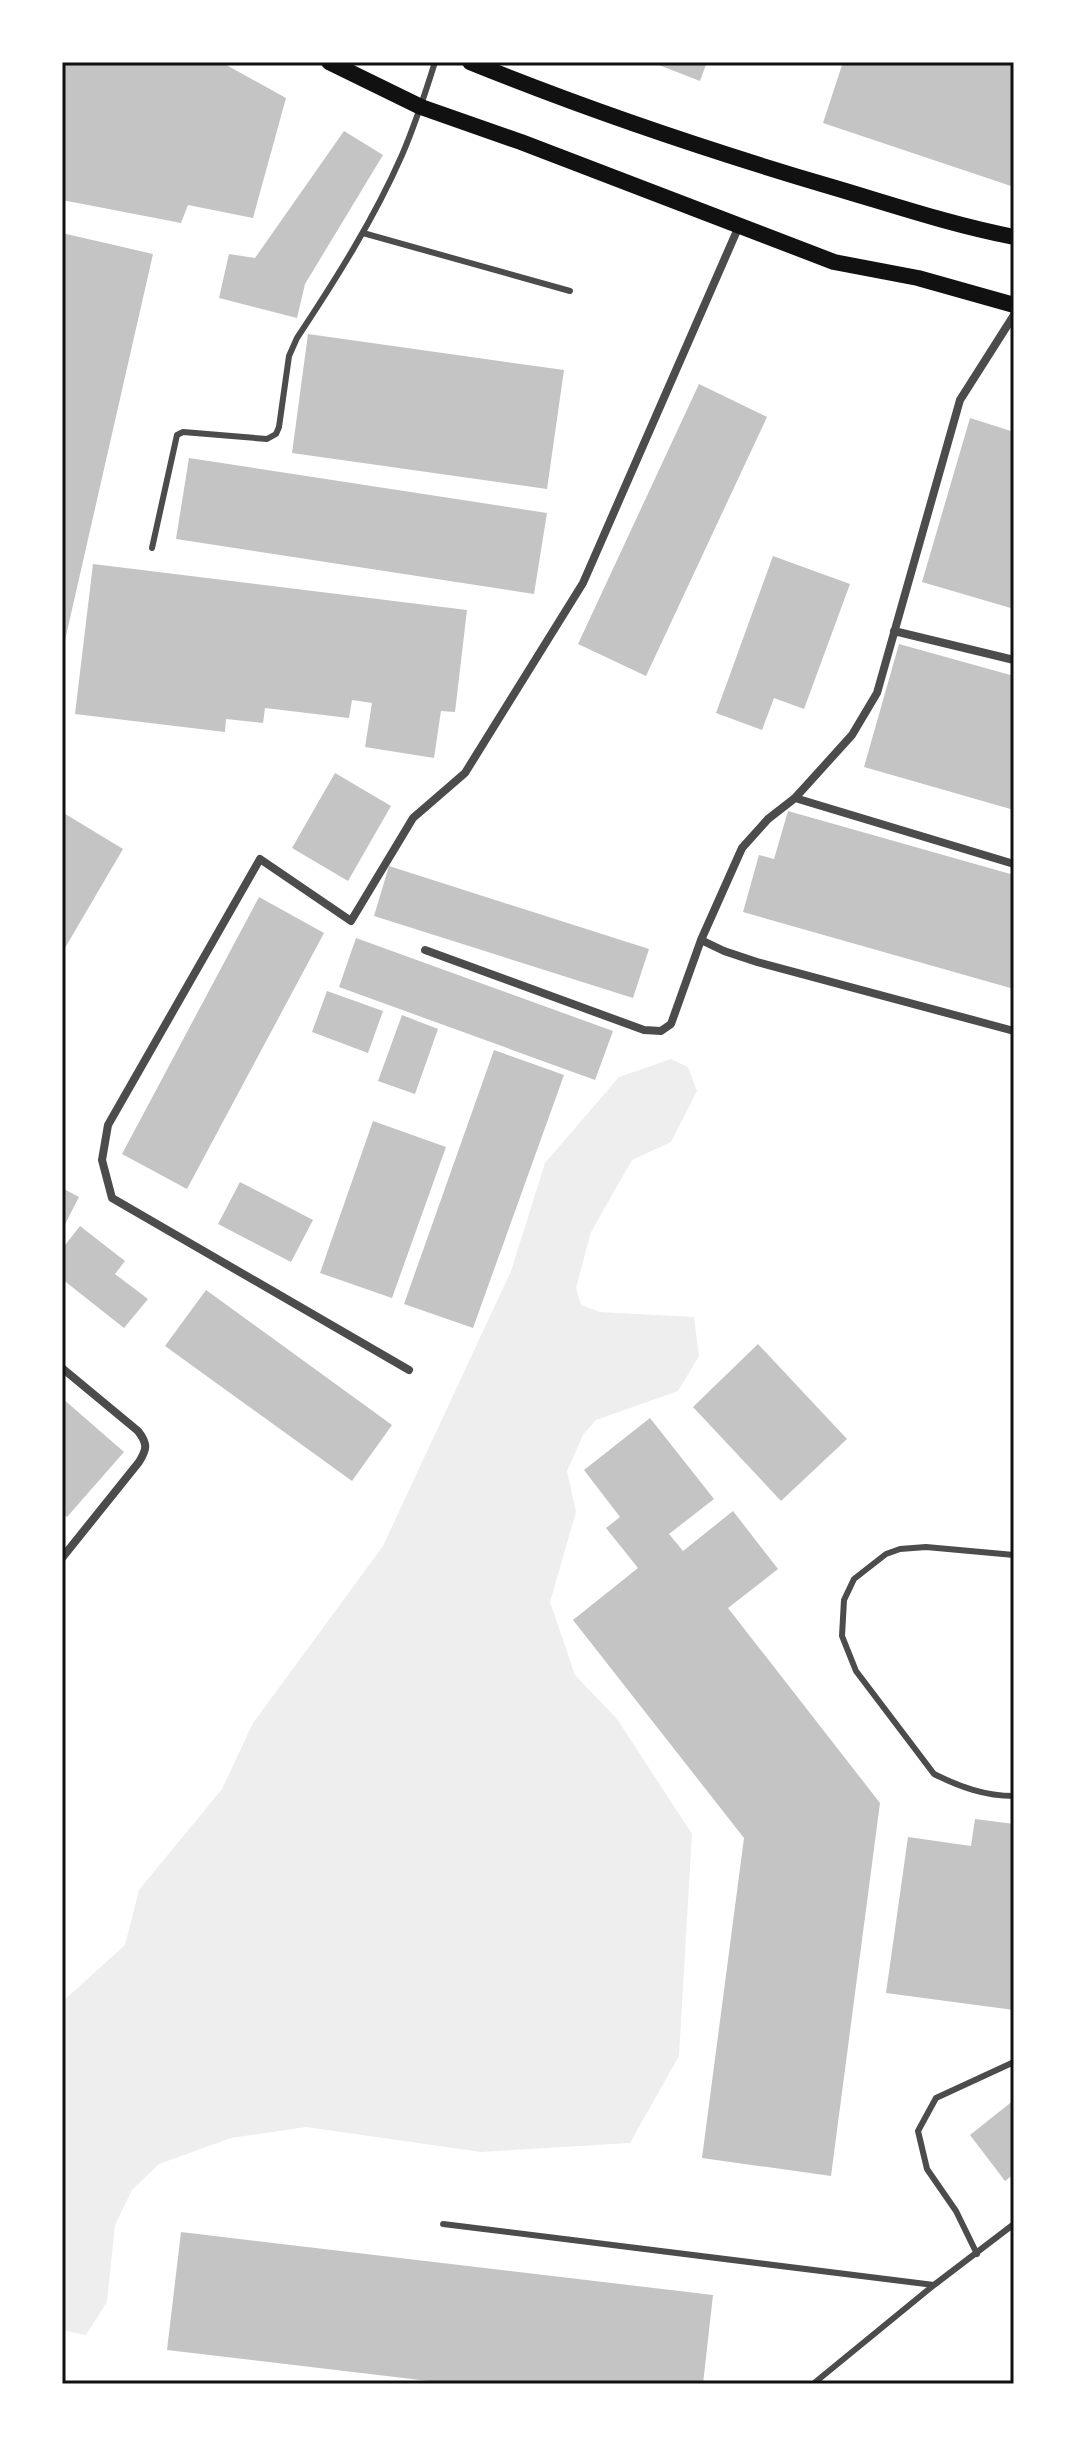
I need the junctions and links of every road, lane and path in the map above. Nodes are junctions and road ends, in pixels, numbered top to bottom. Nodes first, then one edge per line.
1 (329, 62) edge
2 (435, 62) edge
3 (470, 62) edge
4 (421, 107) junction
5 (739, 225) junction
6 (363, 233) junction
7 (1014, 237) edge
8 (570, 291) dead end
9 (1014, 305) edge
10 (1014, 315) edge
11 (152, 548) dead end
12 (894, 631) junction
13 (1014, 660) edge
14 (795, 798) junction
15 (1014, 864) edge
16 (701, 940) junction
17 (425, 950) dead end
18 (1014, 1031) edge
19 (62, 1368) edge
20 (409, 1370) dead end
21 (1014, 1555) edge
22 (62, 1558) edge
23 (1014, 1796) edge
24 (1014, 2062) edge
25 (443, 2224) dead end
26 (1014, 2224) edge
27 (977, 2254) junction
28 (934, 2285) junction
29 (813, 2384) edge

1 - 4 main road
2 - 4 lane
3 - 7 main road
4 - 5 main road
4 - 6 lane
5 - 9 main road
5 - 20 street
6 - 8 lane
6 - 11 lane
10 - 12 street
12 - 13 street
12 - 14 street
14 - 15 street
14 - 16 street
16 - 17 street
16 - 18 street
19 - 22 street
21 - 23 lane
24 - 27 lane
25 - 28 lane
26 - 27 lane
27 - 28 lane
28 - 29 lane

